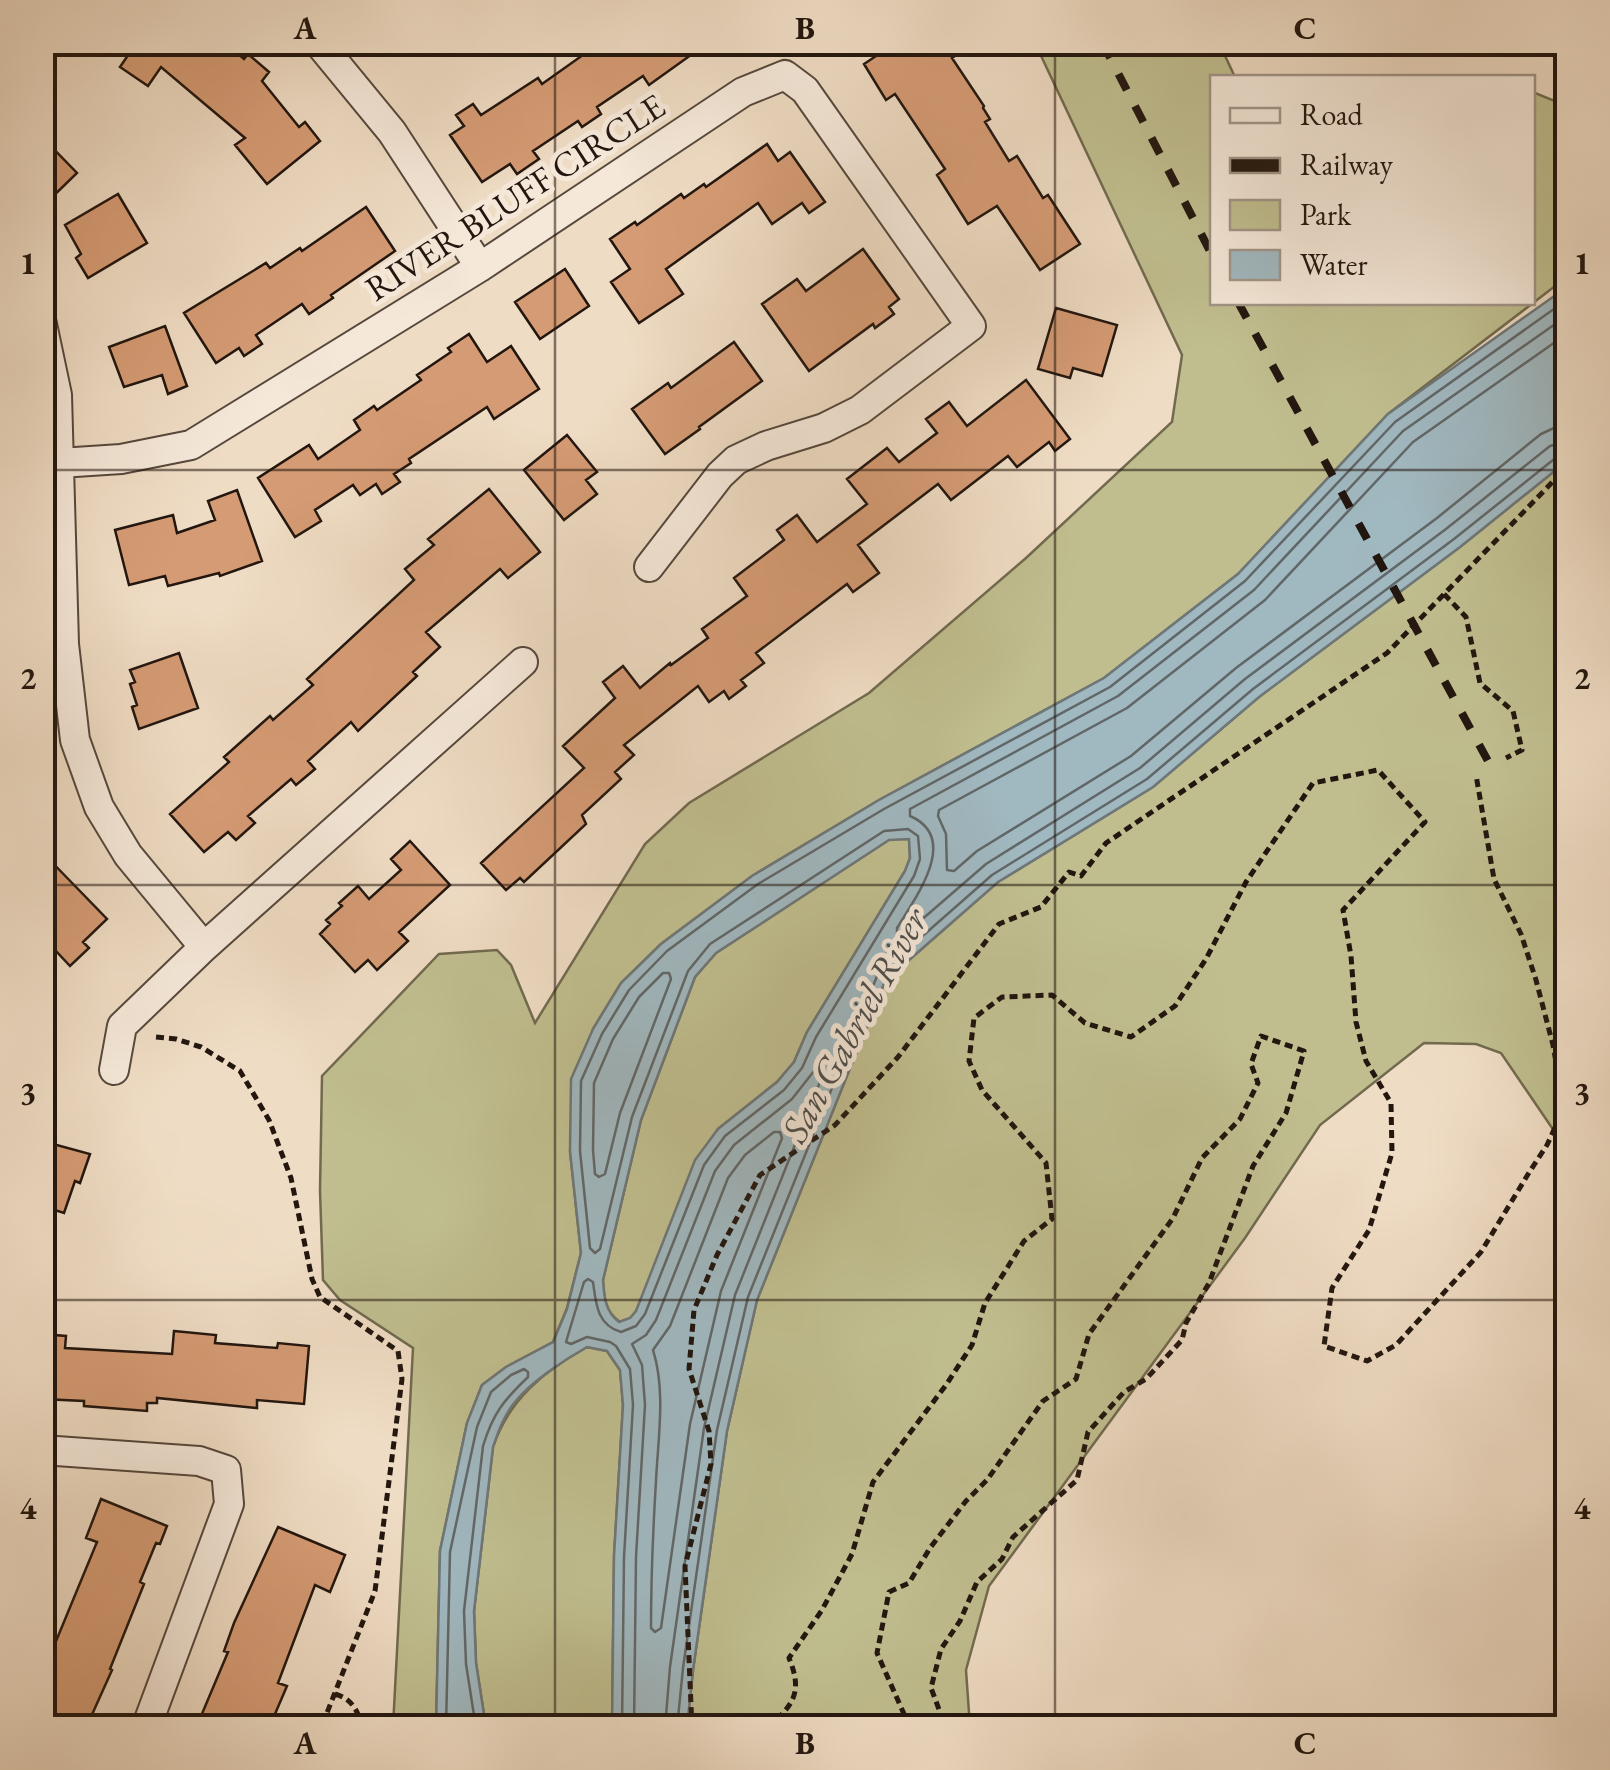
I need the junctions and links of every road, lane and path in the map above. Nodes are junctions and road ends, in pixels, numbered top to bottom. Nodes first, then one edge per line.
1 (318, 42) edge
2 (480, 267) junction
3 (42, 324) edge
4 (60, 463) junction
5 (1568, 466) edge
6 (649, 567) dead end
7 (1444, 594) junction
8 (523, 662) dead end
9 (1506, 758) dead end
10 (1476, 774) dead end
11 (204, 947) junction
12 (156, 1036) dead end
13 (114, 1070) dead end
14 (42, 1450) edge
15 (334, 1694) junction
16 (146, 1728) edge
17 (321, 1728) edge
18 (357, 1728) edge
19 (692, 1728) edge
20 (767, 1728) edge
21 (901, 1728) edge
22 (946, 1728) edge

1 - 2 street
2 - 4 street, RIVER BLUFF CIRCLE
2 - 6 street, RIVER BLUFF CIRCLE
3 - 4 street
4 - 11 street
5 - 7 path
7 - 9 path
7 - 19 path
8 - 11 street
10 - 20 path
11 - 13 street
12 - 15 path
14 - 16 street
15 - 17 path
15 - 18 path
21 - 22 path

